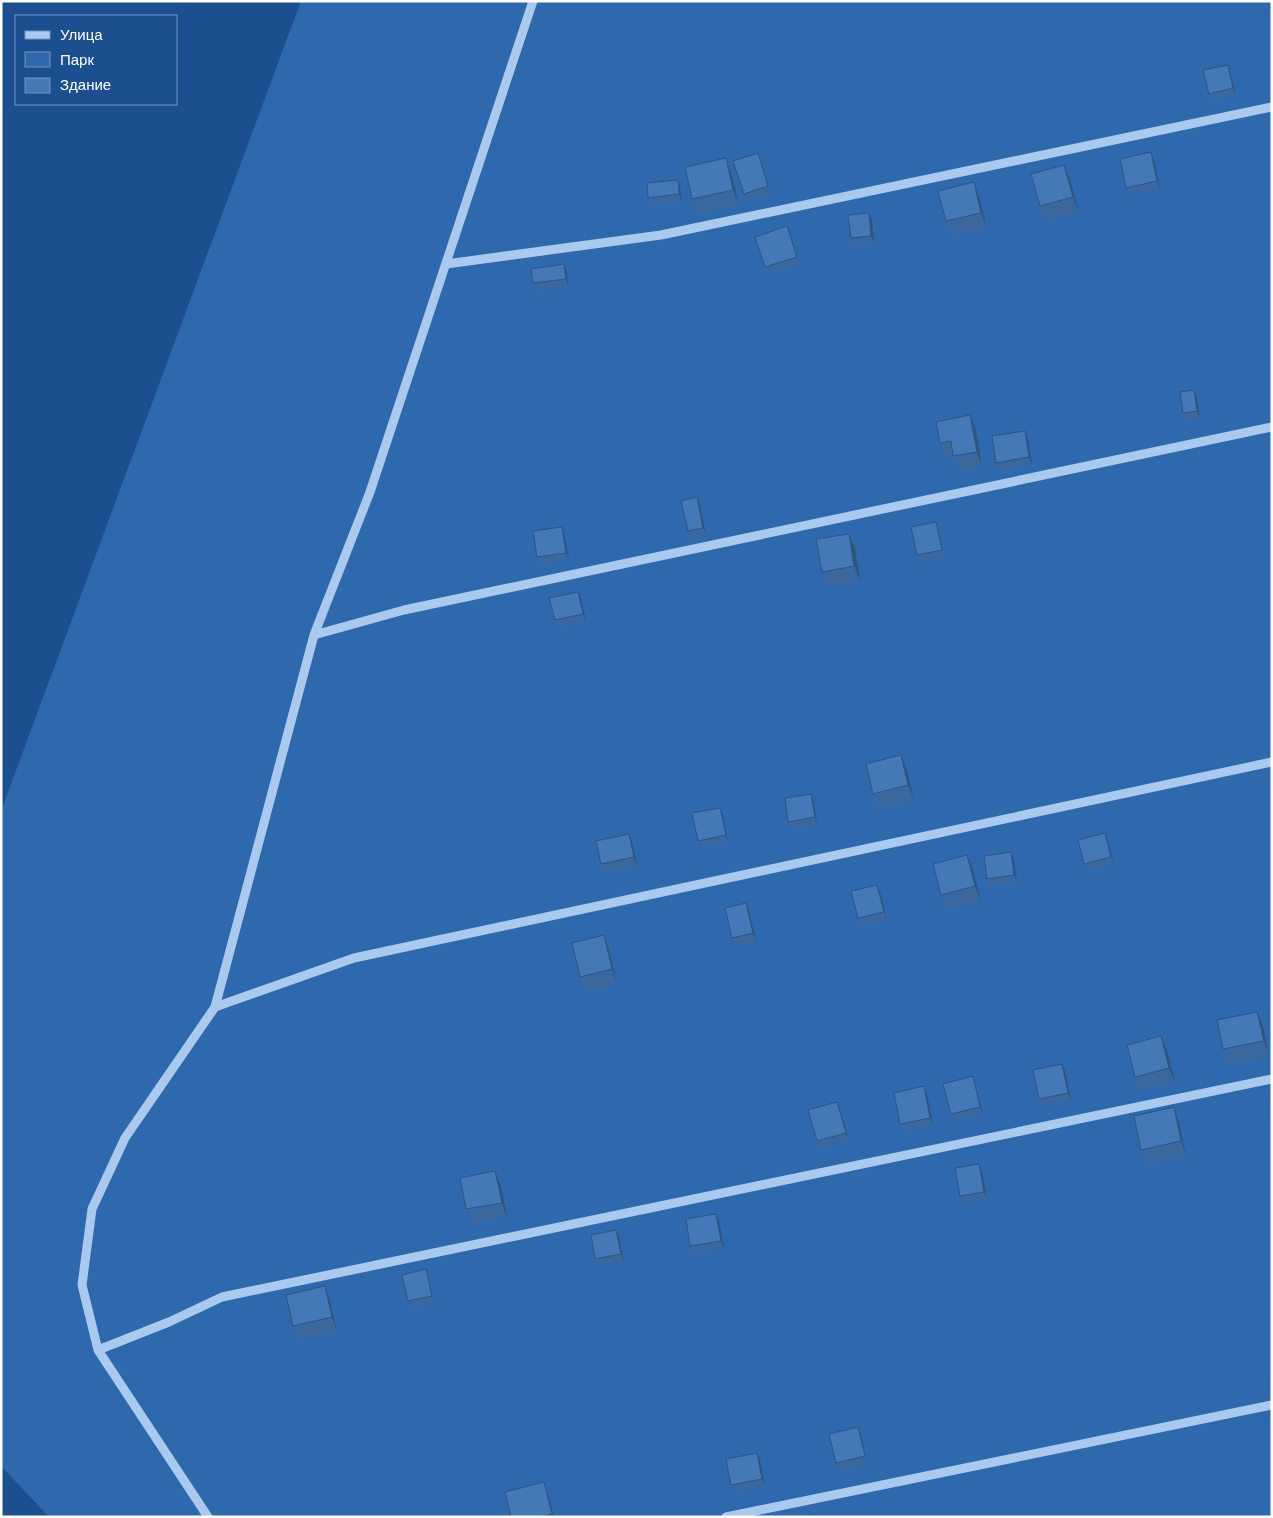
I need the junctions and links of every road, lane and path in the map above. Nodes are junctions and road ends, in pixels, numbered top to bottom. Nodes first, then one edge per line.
1 (534, 1) edge
2 (1272, 107) edge
3 (446, 264) junction
4 (1272, 427) edge
5 (314, 635) junction
6 (1272, 762) edge
7 (215, 1007) junction
8 (1272, 1079) edge
9 (98, 1350) junction
10 (1272, 1405) edge
11 (208, 1517) edge
12 (726, 1517) edge

1 - 3 street
2 - 3 street
3 - 5 street
4 - 5 street
5 - 7 street
6 - 7 street
7 - 9 street
8 - 9 street
9 - 11 street
10 - 12 street

